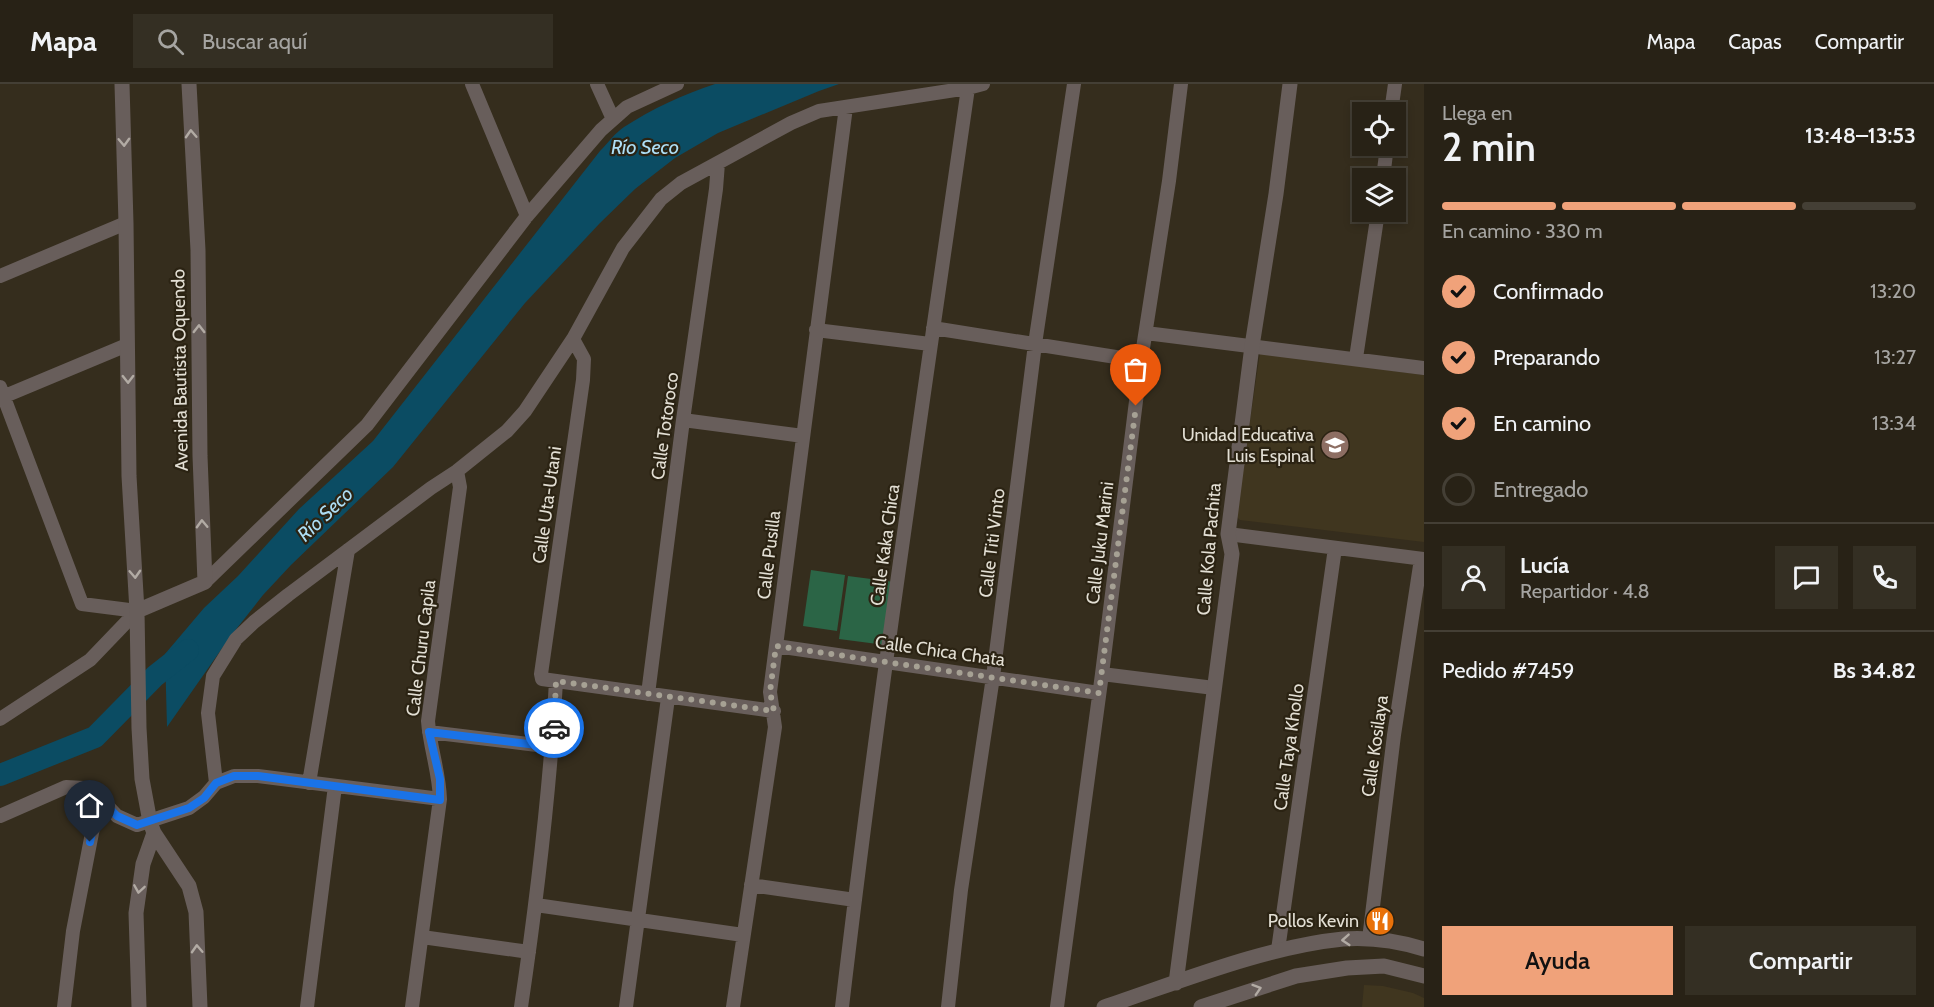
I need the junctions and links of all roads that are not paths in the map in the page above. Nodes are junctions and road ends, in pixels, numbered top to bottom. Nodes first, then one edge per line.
1 (122, 84) edge
2 (189, 84) edge
3 (472, 84) edge
4 (597, 84) edge
5 (677, 84) edge
6 (983, 84) edge
7 (1074, 84) edge
8 (1181, 84) edge
9 (1290, 84) edge
10 (1395, 84) edge
11 (968, 88) junction
12 (1392, 102) edge
13 (846, 107) junction
14 (613, 119) junction
15 (718, 162) junction
16 (527, 216) junction
17 (1376, 222) edge
18 (126, 223) junction
19 (0, 276) edge
20 (933, 328) junction
21 (816, 330) junction
22 (1146, 333) junction
23 (573, 339) junction
24 (930, 344) junction
25 (1035, 344) junction
26 (127, 345) junction
27 (1252, 346) junction
28 (1356, 358) junction
29 (1141, 361) junction
30 (1424, 368) edge
31 (1, 394) edge
32 (683, 420) junction
33 (802, 436) junction
34 (456, 471) junction
35 (1228, 534) junction
36 (1335, 548) junction
37 (348, 550) junction
38 (1423, 559) edge
39 (204, 582) junction
40 (137, 611) junction
41 (776, 646) junction
42 (887, 663) junction
43 (1102, 674) junction
44 (993, 677) junction
45 (556, 681) junction
46 (1214, 688) junction
47 (1099, 693) junction
48 (648, 694) junction
49 (668, 698) junction
50 (774, 711) junction
51 (0, 719) edge
52 (429, 732) junction
53 (553, 747) junction
54 (216, 783) junction
55 (309, 783) junction
56 (335, 786) junction
57 (99, 797) junction
58 (440, 800) junction
59 (0, 816) edge
60 (152, 827) junction
61 (751, 885) junction
62 (855, 900) junction
63 (536, 905) junction
64 (639, 919) junction
65 (743, 935) junction
66 (422, 937) junction
67 (1369, 939) junction
68 (1424, 949) edge
69 (1278, 950) junction
70 (530, 952) junction
71 (1424, 976) edge
72 (1176, 982) junction
73 (64, 1007) edge
74 (139, 1007) edge
75 (200, 1007) edge
76 (307, 1007) edge
77 (412, 1007) edge
78 (521, 1007) edge
79 (626, 1007) edge
80 (733, 1007) edge
81 (842, 1007) edge
82 (948, 1007) edge
83 (1057, 1007) edge
84 (1105, 1007) edge
85 (1201, 1007) edge

1 -> 18 street
39 -> 2 street, Avenida Bautista Oquendo
3 - 16 street
4 - 14 street
5 - 14 street
6 - 11 street
7 - 25 street, Calle Titi Vinto
8 - 22 street, Calle Juku Marini
9 - 27 street, Calle Kola Pachita
10 - 12 street
11 - 13 street
11 - 20 street, Calle Kaka Chica
13 - 15 street
13 - 21 street, Calle Pusilla
14 - 16 street
15 - 23 street
15 - 32 street, Calle Totoroco
16 - 39 street
17 - 28 street
18 - 19 street
18 - 26 street
20 - 24 street, Calle Kaka Chica
20 - 25 street
21 - 24 street
21 - 33 street, Calle Pusilla
22 - 27 street
22 - 29 street, Calle Juku Marini
23 - 34 street
23 - 45 street, Calle Uta-Utani
24 - 42 street, Calle Kaka Chica
25 - 29 street
25 - 44 street, Calle Titi Vinto
26 - 31 street
26 -> 40 street
27 - 28 street
27 - 35 street, Calle Kola Pachita
28 - 30 street
29 - 43 street, Calle Juku Marini
31 - 40 street
32 - 33 street
32 - 48 street, Calle Totoroco
33 - 41 street, Calle Pusilla
34 - 37 street
34 - 52 street, Calle Churu Capila
35 - 36 street
35 - 46 street, Calle Kola Pachita
36 - 38 street
36 - 69 street, Calle Taya Khollo
37 - 54 street
37 - 55 street
38 - 67 street, Calle Kosilaya
39 - 40 street
40 - 51 street
40 - 60 street
41 - 42 street, Calle Chica Chata
41 - 50 street, Calle Pusilla
42 - 44 street, Calle Chica Chata
42 - 62 street, Calle Kaka Chica
43 - 46 street
43 - 47 street, Calle Juku Marini
44 - 47 street, Calle Chica Chata
44 - 82 street, Calle Titi Vinto
45 - 48 street
45 - 53 street
46 - 72 street, Calle Kola Pachita
47 - 83 street, Calle Juku Marini
48 - 49 street
49 - 50 street
49 - 64 street
50 - 61 street, Calle Pusilla
52 - 53 street
52 - 58 street, Calle Churu Capila
53 - 63 street
54 - 55 street
54 - 60 street
55 - 56 street
56 - 58 street
56 - 76 street
57 - 59 street
57 - 60 street
57 - 73 street
58 - 66 street, Calle Churu Capila
60 -> 74 street
75 -> 60 street
61 - 62 street
61 - 65 street, Calle Pusilla
62 - 81 street, Calle Kaka Chica
63 - 64 street
63 - 70 street
64 - 65 street
64 - 79 street
65 - 80 street, Calle Pusilla
66 - 70 street
66 - 77 street, Calle Churu Capila
67 - 68 street
67 -> 69 street
69 - 72 street
70 - 78 street
85 -> 71 street
72 - 84 street

